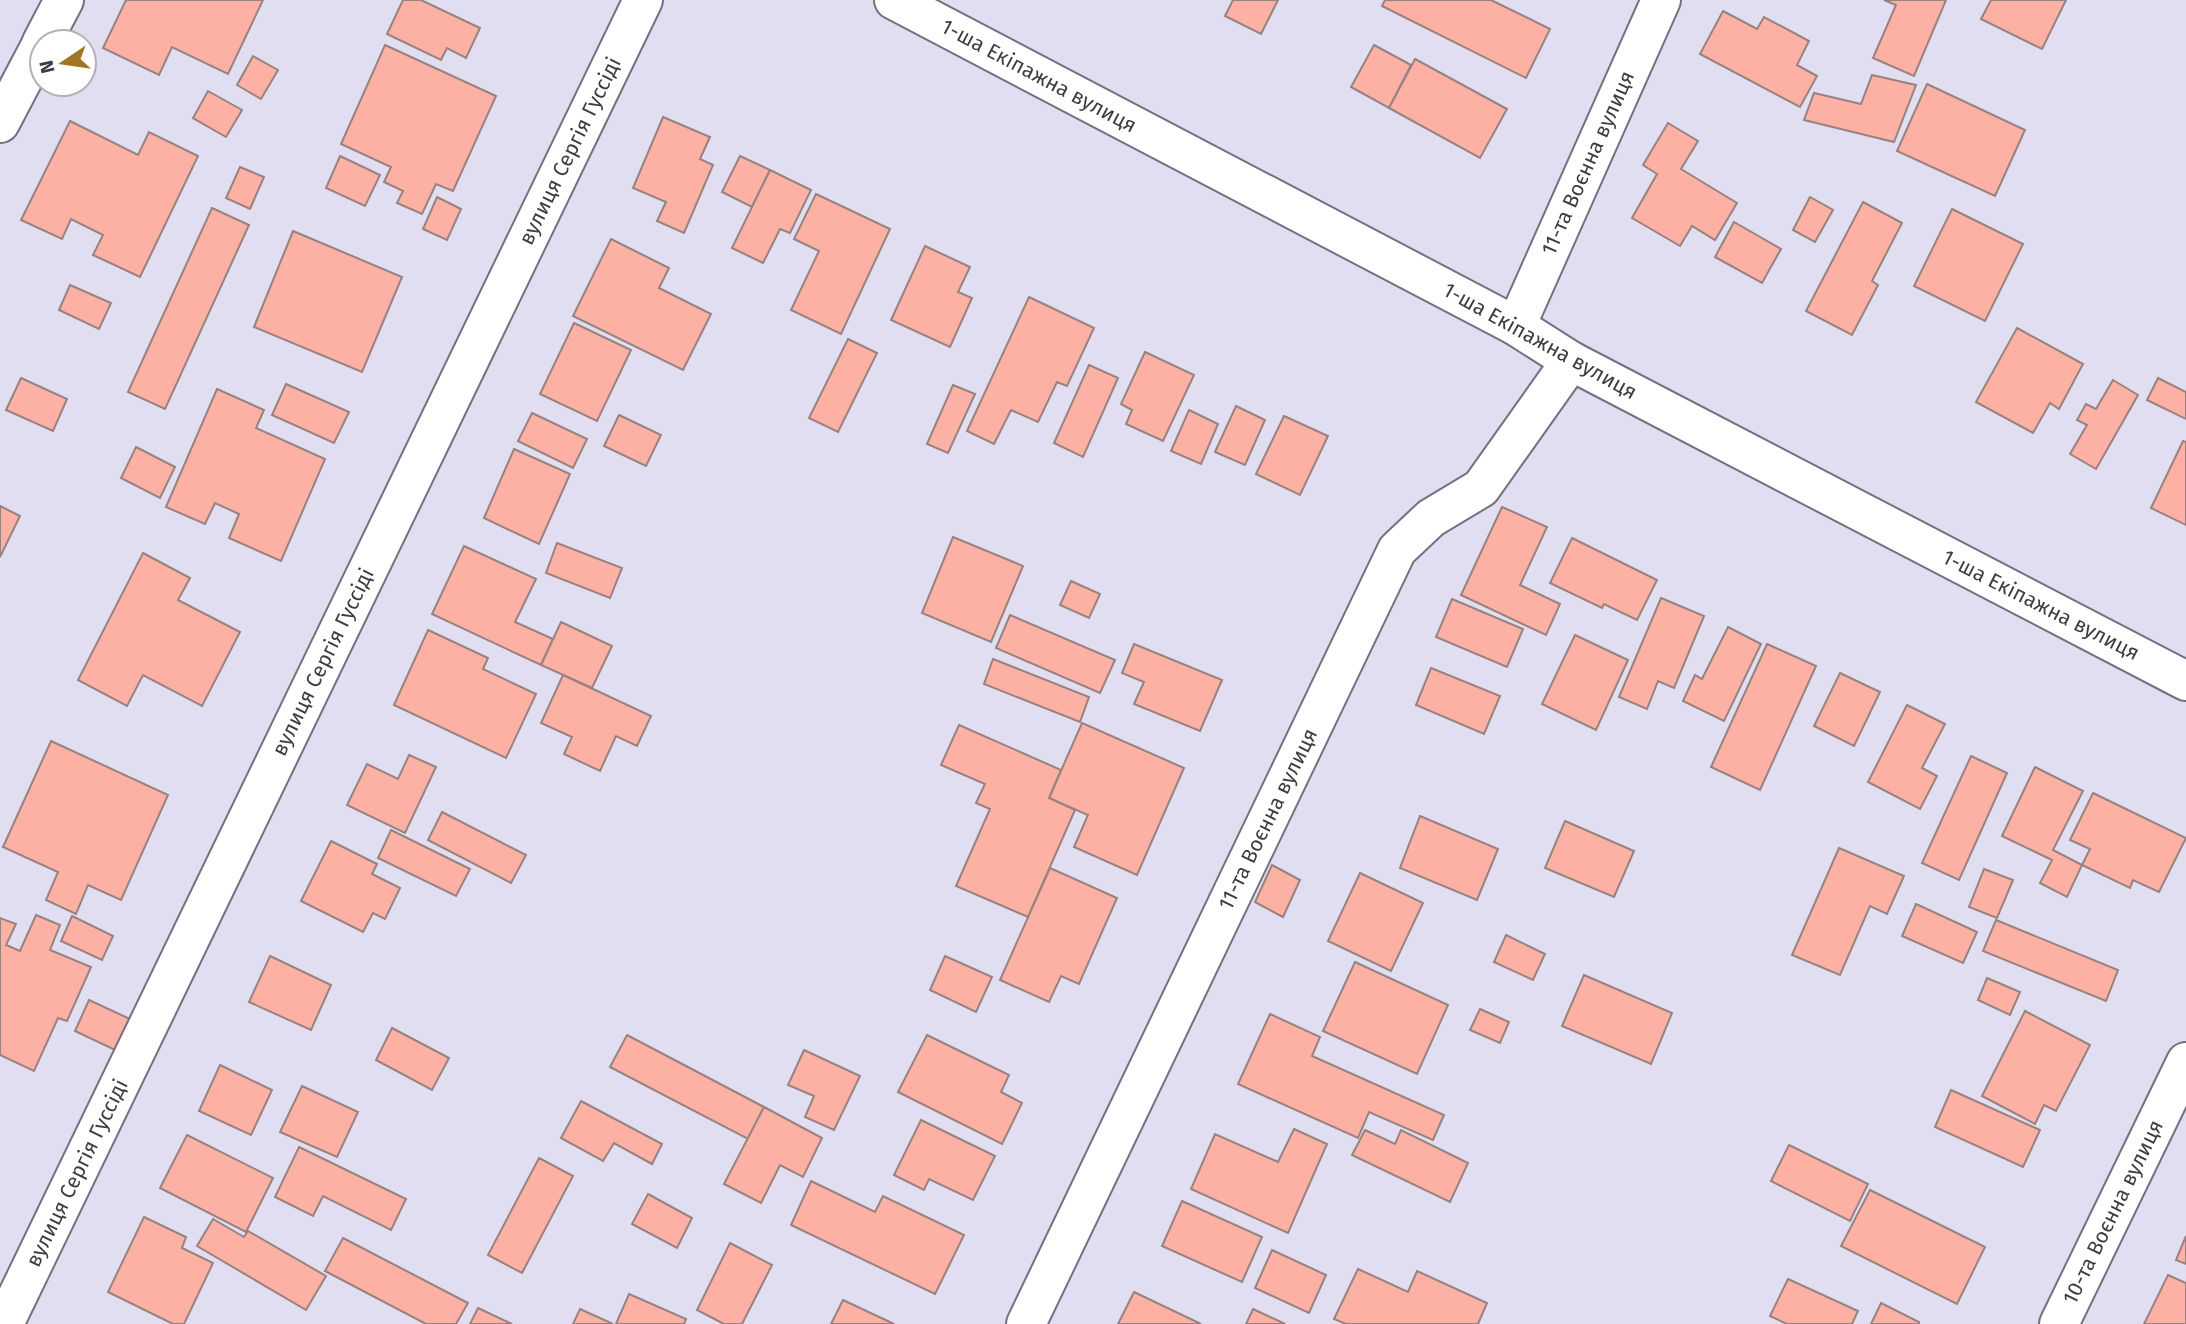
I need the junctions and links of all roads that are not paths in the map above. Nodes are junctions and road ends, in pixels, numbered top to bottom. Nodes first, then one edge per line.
1 (64, 0) edge
2 (643, 0) edge
3 (894, 0) edge
4 (1661, 0) edge
5 (49, 28) edge
6 (28, 69) edge
7 (0, 123) edge
8 (1516, 326) junction
9 (1571, 361) junction
10 (2186, 681) edge
11 (2186, 1062) edge
12 (4, 1324) edge
13 (1027, 1324) edge
14 (2059, 1324) edge

1 - 5 street
2 - 12 street, вулиця Сергія Гуссіді
3 - 8 street, 1-ша Екіпажна вулиця
4 - 8 street, 11-та Воєнна вулиця
6 - 7 street
8 - 9 street, 1-ша Екіпажна вулиця
9 - 10 street, 1-ша Екіпажна вулиця
9 - 13 street, 11-та Воєнна вулиця
11 - 14 street, 10-та Воєнна вулиця

